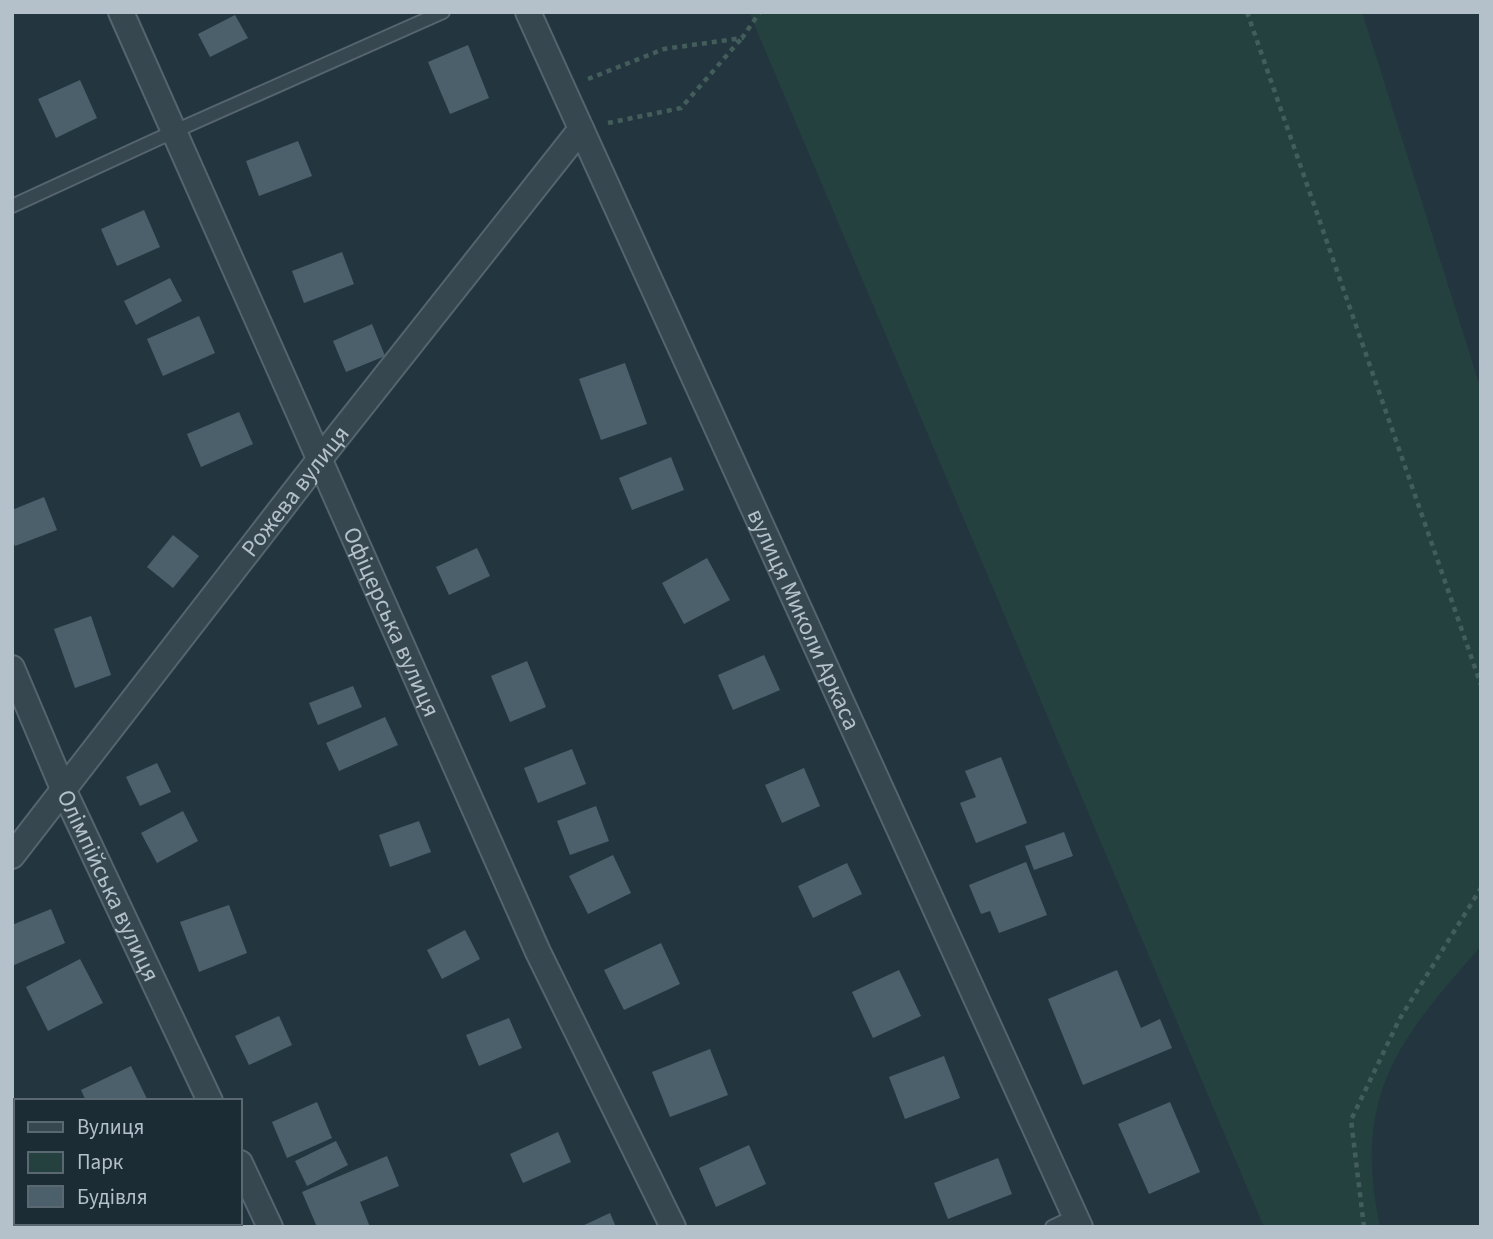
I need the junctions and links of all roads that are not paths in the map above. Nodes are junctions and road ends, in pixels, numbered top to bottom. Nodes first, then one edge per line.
1 (121, 12) edge
2 (443, 12) edge
3 (528, 12) edge
4 (581, 129) junction
5 (175, 131) junction
6 (12, 206) edge
7 (319, 460) junction
8 (12, 668) edge
9 (64, 790) junction
10 (12, 856) edge
11 (209, 1099) edge
12 (242, 1167) edge
13 (1078, 1221) edge
14 (270, 1227) edge
15 (673, 1227) edge
16 (1052, 1227) edge

1 - 5 street, Офіцерська вулиця
2 - 5 lane
3 - 4 street, вулиця Миколи Аркаса
4 - 7 street, Рожева вулиця
4 - 13 street, вулиця Миколи Аркаса
5 - 6 lane
5 - 7 street, Офіцерська вулиця
7 - 9 street, Рожева вулиця
7 - 15 street, Офіцерська вулиця
8 - 9 street, Олімпійська вулиця
9 - 10 street, Рожева вулиця
9 - 11 street, Олімпійська вулиця
12 - 14 street
13 - 16 lane

